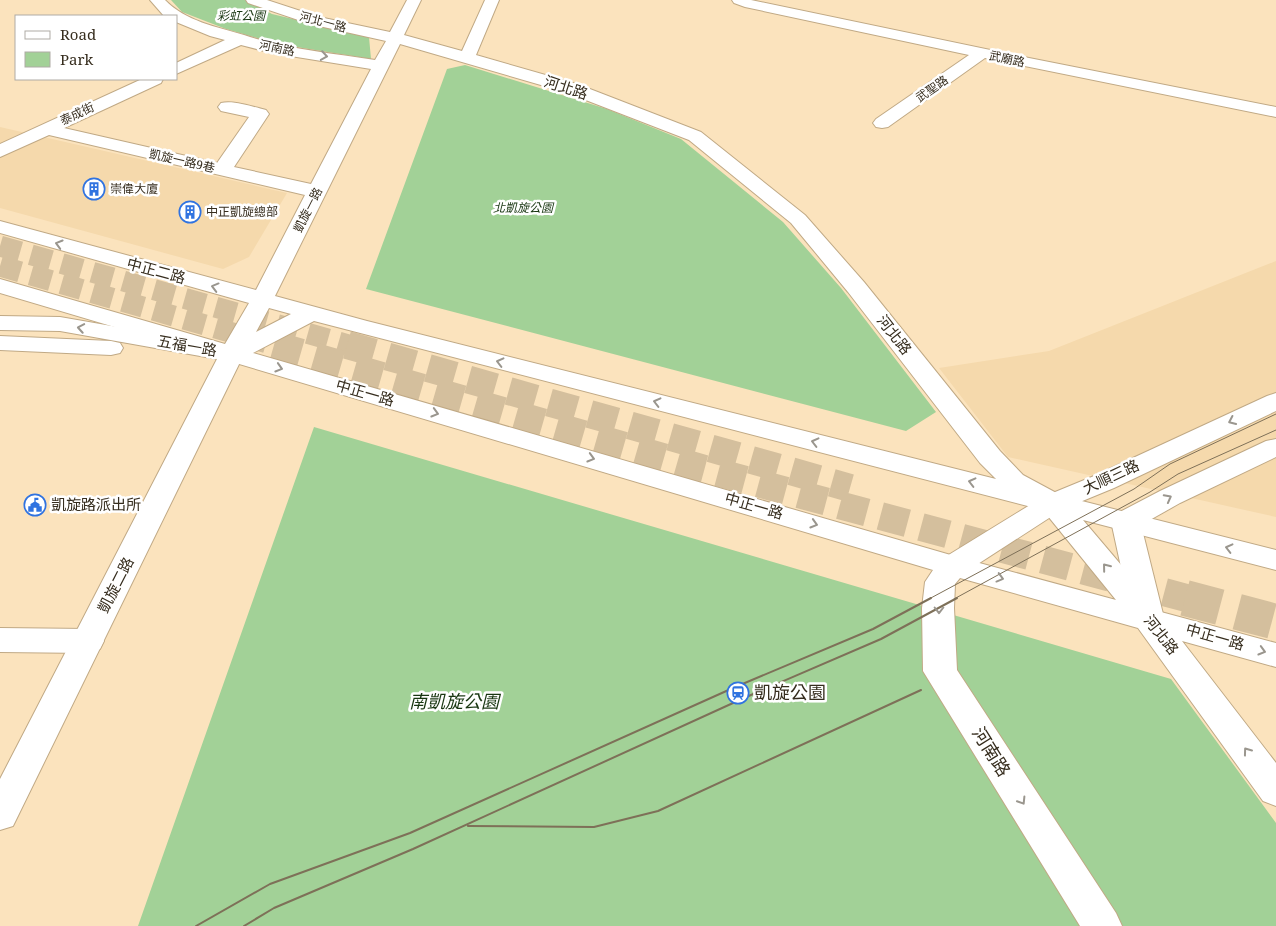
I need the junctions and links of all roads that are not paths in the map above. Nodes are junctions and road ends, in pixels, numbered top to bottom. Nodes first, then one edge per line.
1 (157, 0) edge
2 (253, 0) edge
3 (414, 0) edge
4 (492, 0) edge
5 (739, 0) edge
6 (172, 15) edge
7 (178, 17) edge
8 (240, 39) junction
9 (394, 40) junction
10 (982, 53) junction
11 (467, 58) junction
12 (381, 66) junction
13 (178, 68) edge
14 (153, 80) edge
15 (227, 107) dead end
16 (1276, 112) edge
17 (882, 124) dead end
18 (46, 129) junction
19 (0, 151) edge
20 (222, 171) junction
21 (318, 192) junction
22 (0, 227) edge
23 (0, 286) edge
24 (262, 300) junction
25 (312, 313) junction
26 (0, 324) edge
27 (0, 343) edge
28 (232, 354) junction
29 (1276, 400) edge
30 (1276, 447) edge
31 (1054, 503) junction
32 (1126, 521) junction
33 (1276, 560) edge
34 (953, 566) junction
35 (1148, 618) junction
36 (0, 640) edge
37 (88, 641) junction
38 (1276, 655) edge
39 (1276, 791) edge
40 (0, 816) edge
41 (1102, 926) edge

1 - 6 street, 河南路
2 - 9 street, 河北一路
3 - 9 street
4 - 11 street
5 - 10 street, 武廟路
7 - 8 street, 河南路
8 -> 12 street, 河南路
8 - 13 street
9 - 11 street, 河北路
9 - 12 street, 凱旋一路
10 - 16 street, 武廟路
10 - 17 street, 武聖路
11 - 31 street, 河北路
12 - 21 street, 凱旋一路
14 - 18 street, 泰成街
15 - 20 street
18 - 19 street, 泰成街
18 - 20 street, 凱旋一路9巷
20 - 21 street, 凱旋一路9巷
21 - 24 street, 凱旋一路
24 -> 22 street, 中正二路
23 - 28 street
24 - 25 street, 中正二路
24 - 28 street, 凱旋一路
25 - 28 street
31 -> 25 street
28 -> 26 street, 五福一路
27 - 28 street, 五福一路
28 -> 34 street, 中正一路
28 - 37 street, 凱旋二路
29 -> 31 street, 大順三路
32 -> 30 street
31 - 32 street
31 - 34 street, 大順三路
35 -> 31 street, 河北路
33 -> 32 street
32 - 35 street
34 -> 35 street, 中正一路
34 -> 41 street, 河南路
35 -> 38 street, 中正一路
39 -> 35 street, 河北路
36 - 37 street
37 - 40 street, 凱旋二路

